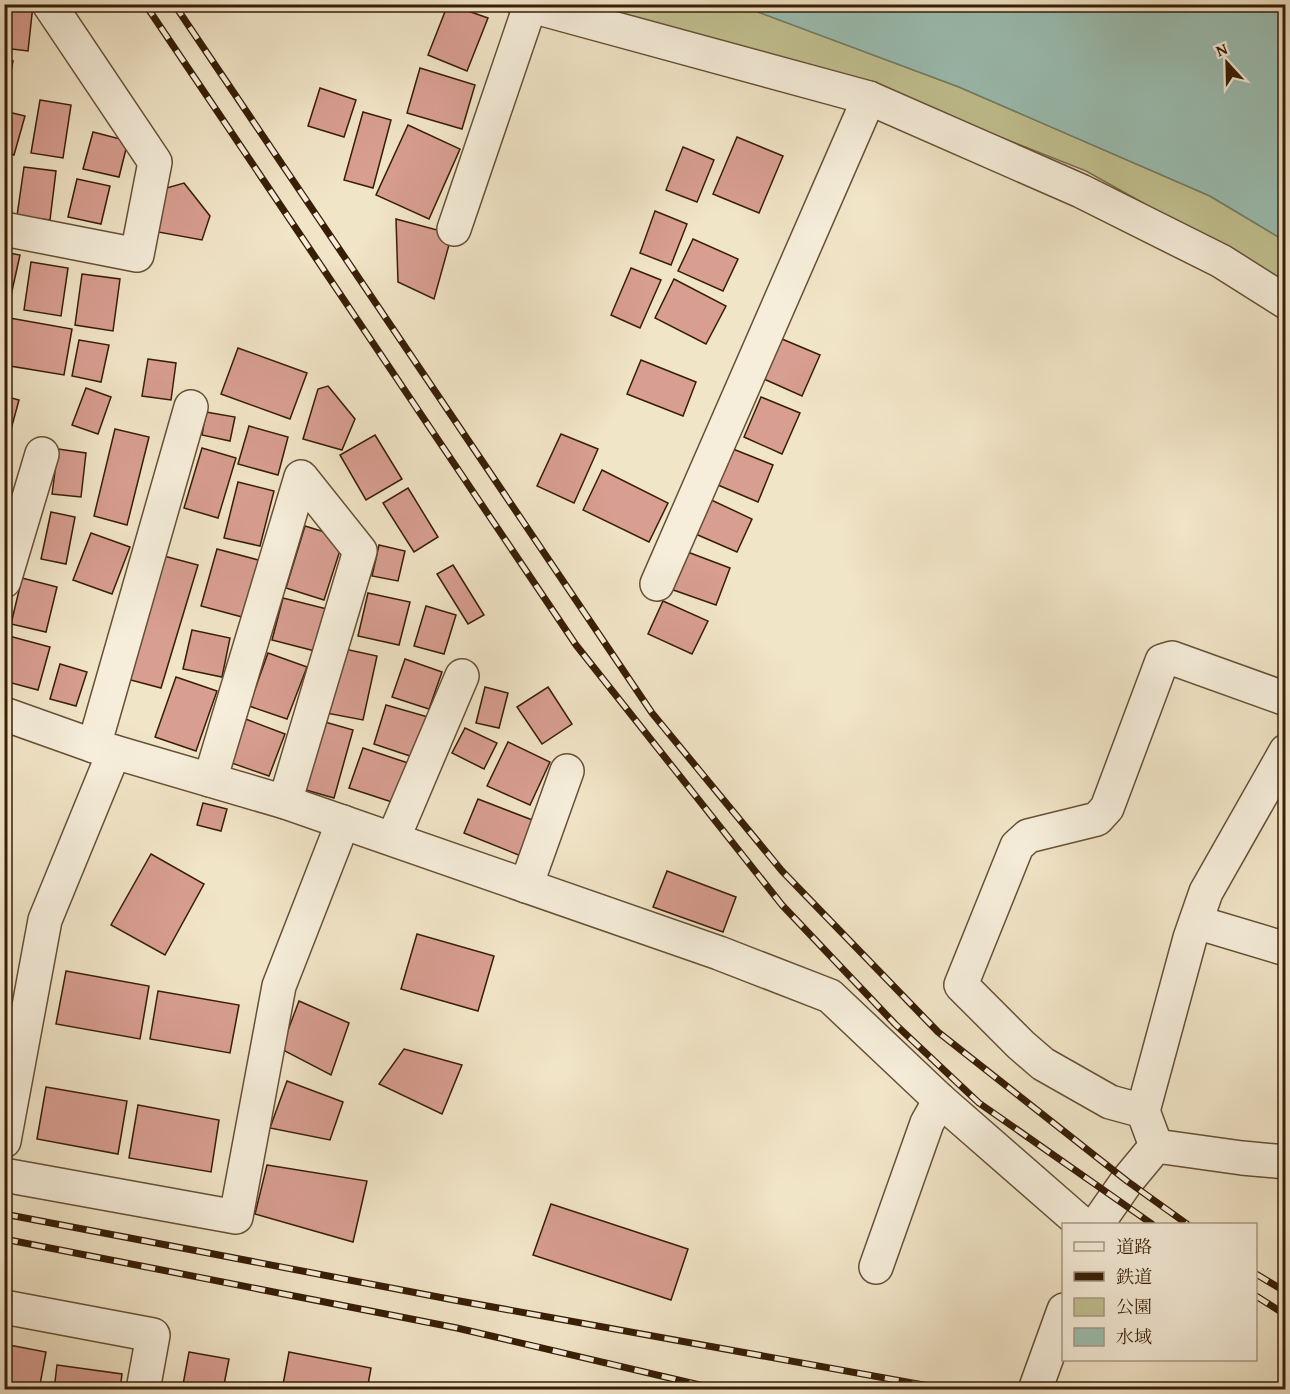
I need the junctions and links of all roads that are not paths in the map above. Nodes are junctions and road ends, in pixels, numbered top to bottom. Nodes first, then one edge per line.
1 (50, 4) edge
2 (527, 5) edge
3 (868, 98) junction
4 (4, 229) edge
5 (454, 229) dead end
6 (1286, 302) edge
7 (191, 407) dead end
8 (42, 454) dead end
9 (4, 581) edge
10 (657, 584) dead end
11 (462, 676) dead end
12 (1286, 699) edge
13 (4, 714) edge
14 (104, 749) junction
15 (1286, 751) edge
16 (567, 771) dead end
17 (210, 780) junction
18 (285, 802) junction
19 (343, 822) junction
20 (393, 839) junction
21 (526, 886) junction
22 (1196, 922) junction
23 (1286, 949) edge
24 (940, 1100) junction
25 (1143, 1111) junction
26 (4, 1141) edge
27 (1156, 1146) junction
28 (1286, 1162) edge
29 (4, 1175) edge
30 (1081, 1223) edge
31 (1098, 1223) edge
32 (876, 1267) dead end
33 (4, 1307) edge
34 (1062, 1315) edge
35 (143, 1389) edge
36 (1035, 1389) edge

1 - 4 street
2 - 3 street
2 - 5 street
3 - 6 street
3 - 10 street
7 - 14 street
8 - 9 street
11 - 20 street
12 - 25 street
13 - 14 street
14 - 17 street
14 - 26 street
15 - 22 street
16 - 21 street
17 - 18 street
17 - 18 street
18 - 19 street
19 - 20 street
19 - 29 street
20 - 21 street
21 - 24 street
22 - 23 street
22 - 25 street
24 - 30 street
24 - 32 street
25 - 27 street
27 - 28 street
27 - 31 street
33 - 35 street
34 - 36 street

